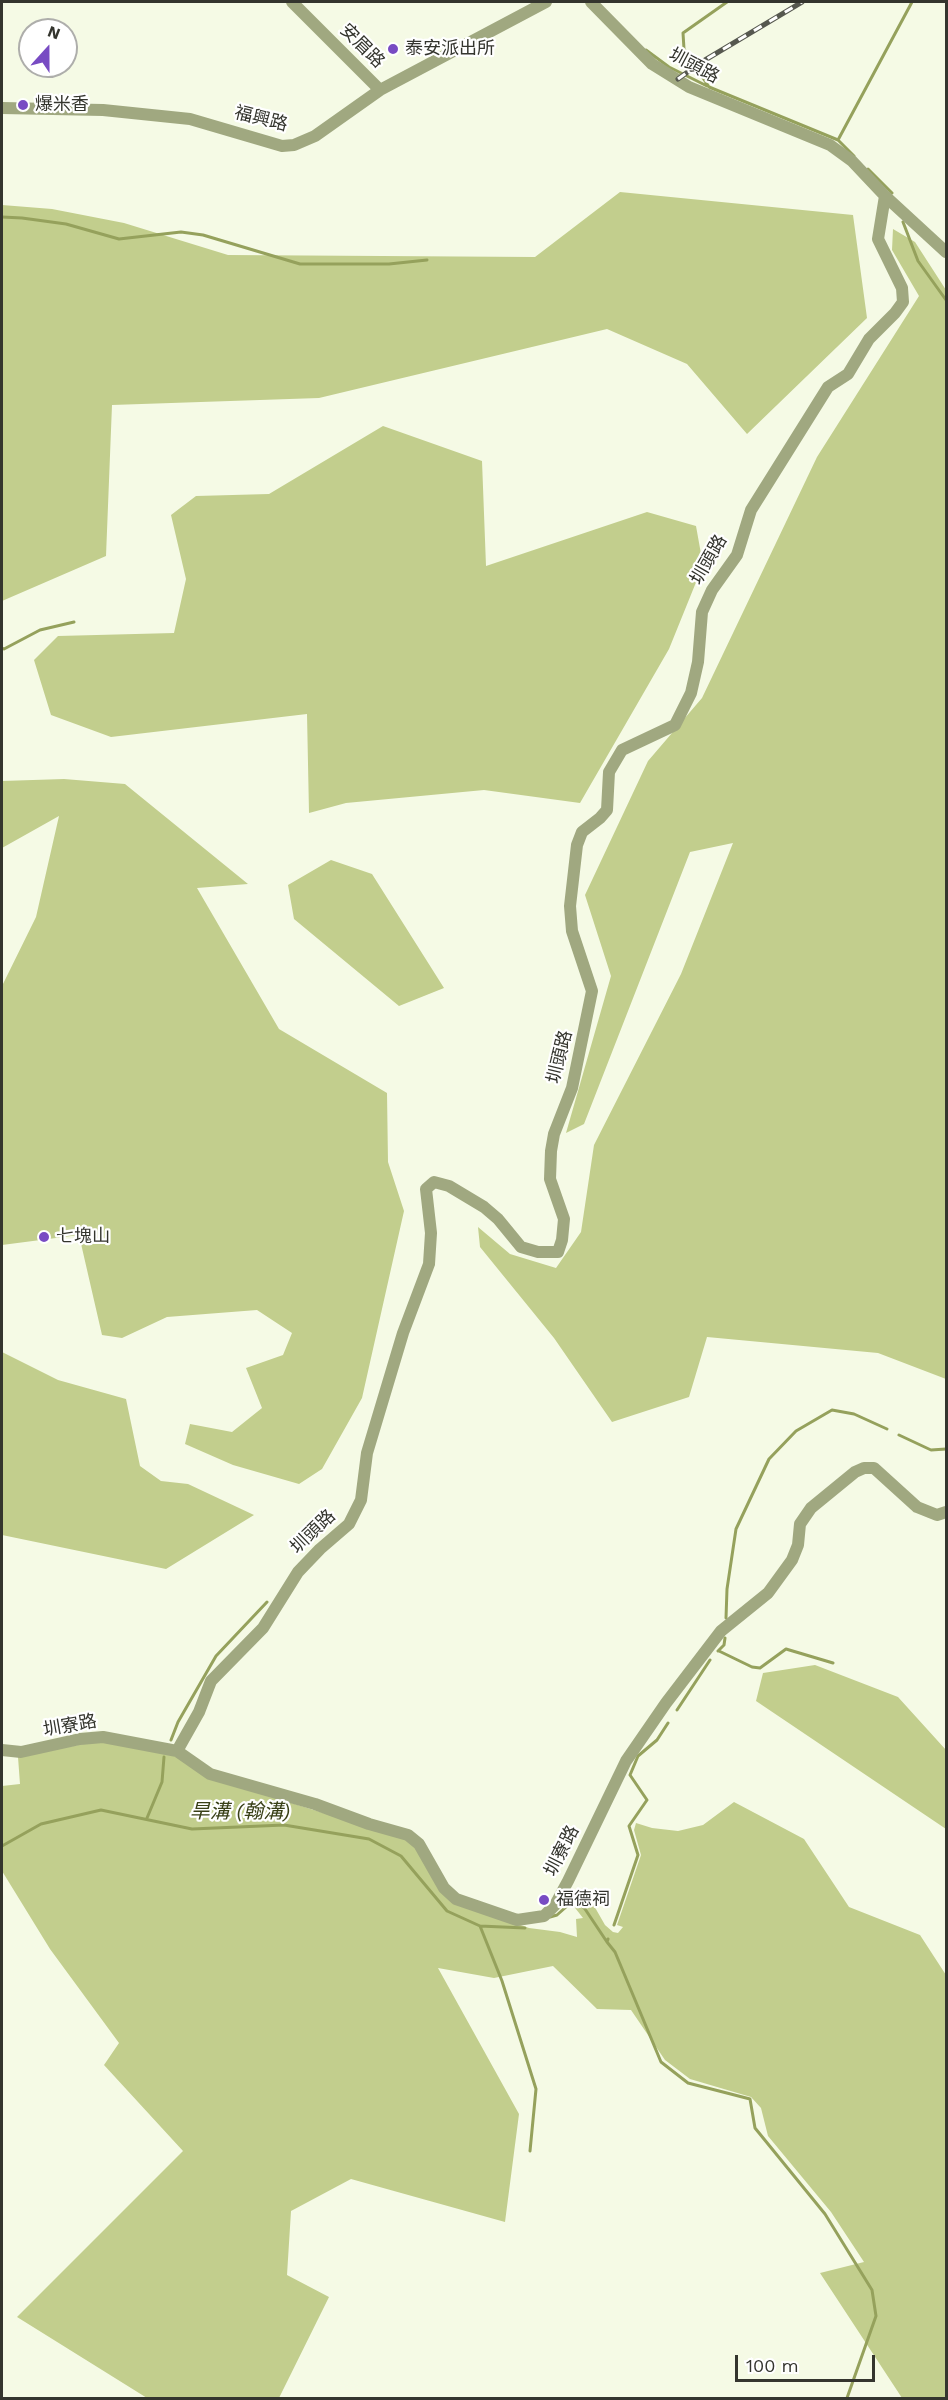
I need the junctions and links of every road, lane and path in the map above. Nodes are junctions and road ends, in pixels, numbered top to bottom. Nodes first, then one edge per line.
1 (292, 2) edge
2 (546, 2) edge
3 (591, 2) edge
4 (380, 90) junction
5 (2, 108) edge
6 (885, 196) junction
7 (946, 252) edge
8 (946, 1512) edge
9 (2, 1750) edge
10 (177, 1750) junction

1 - 4 street, 安眉路
2 - 4 street, 福興路
3 - 6 street, 圳頭路
4 - 5 street, 福興路
6 - 7 street, 圳頭路
6 - 10 street, 圳頭路
8 - 10 street, 圳寮路
9 - 10 street, 圳寮路

